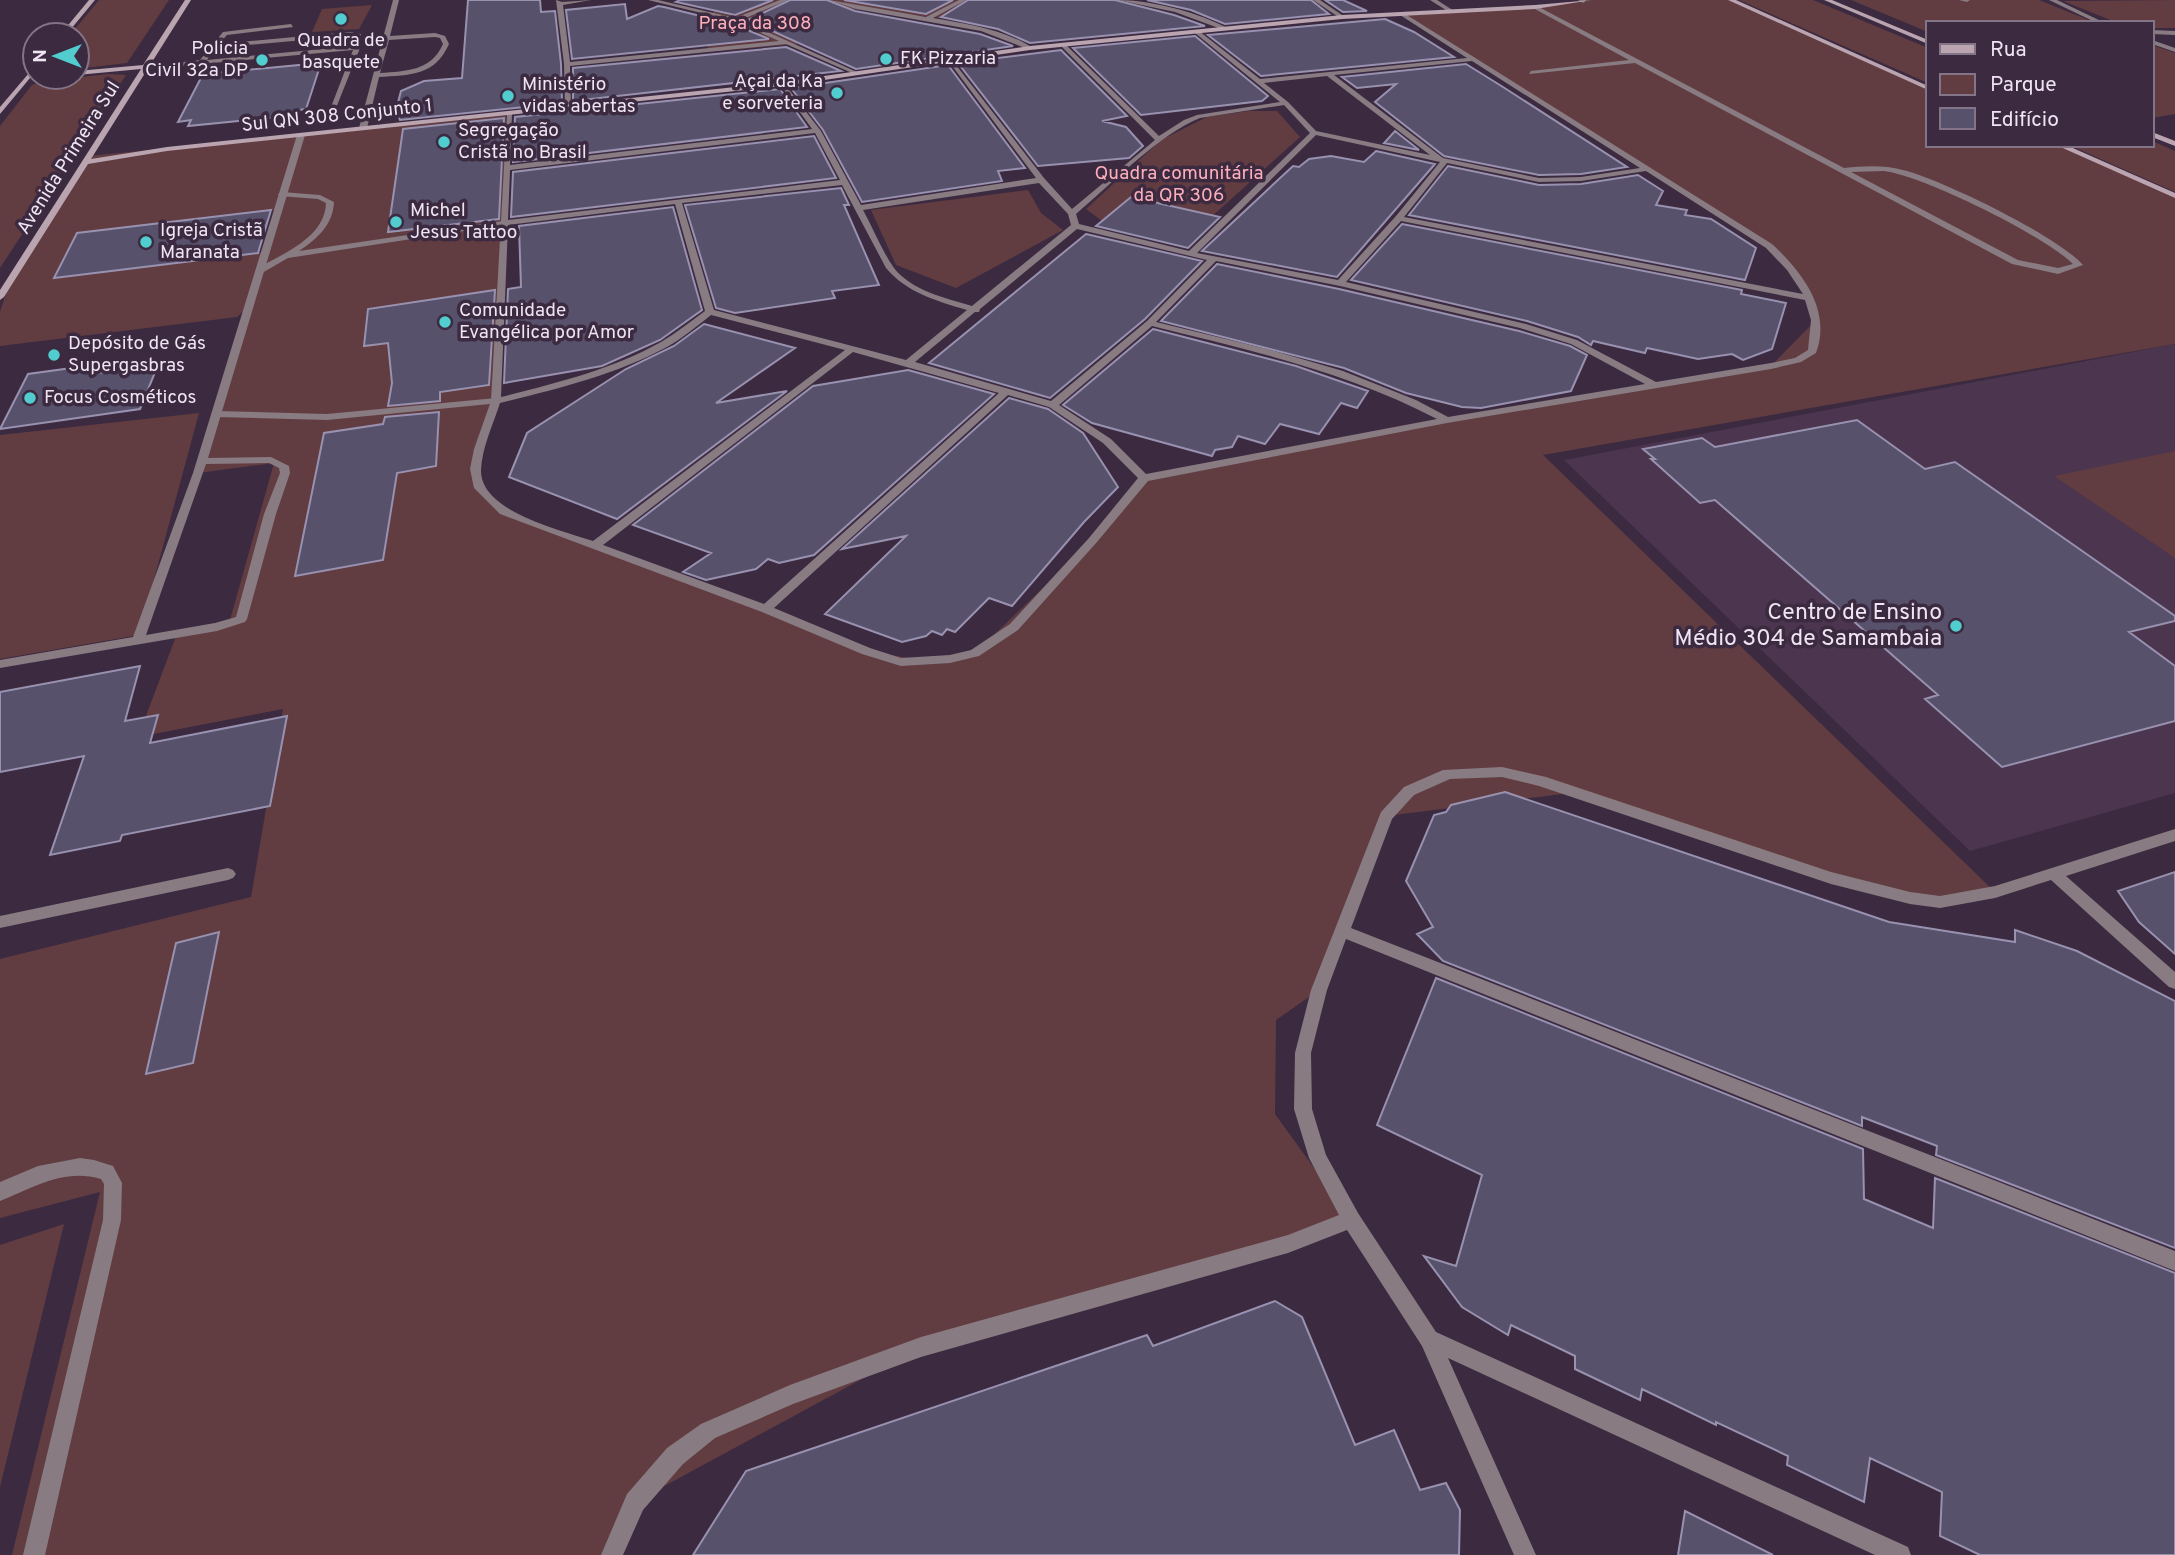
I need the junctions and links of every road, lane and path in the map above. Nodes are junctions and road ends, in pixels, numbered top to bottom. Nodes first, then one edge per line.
1 (92, 0) edge
2 (188, 0) edge
3 (396, 0) edge
4 (588, 0) edge
5 (651, 0) edge
6 (785, 0) edge
7 (832, 0) edge
8 (963, 0) edge
9 (1121, 0) edge
10 (1316, 0) edge
11 (1433, 0) edge
12 (1582, 0) edge
13 (1589, 0) edge
14 (1731, 0) edge
15 (1827, 0) edge
16 (1962, 0) edge
17 (1967, 0) edge
18 (2052, 0) edge
19 (559, 2) edge
20 (1535, 7) junction
21 (1451, 11) junction
22 (1402, 14) junction
23 (1342, 17) junction
24 (928, 19) junction
25 (736, 20) junction
26 (75, 21) edge
27 (2098, 21) edge
28 (291, 26) dead end
29 (1226, 29) junction
30 (1197, 32) junction
31 (2154, 32) edge
32 (2175, 33) edge
33 (385, 38) junction
34 (1926, 41) edge
35 (2154, 42) edge
36 (788, 43) junction
37 (213, 46) junction
38 (1064, 46) junction
39 (357, 48) junction
40 (1030, 48) junction
41 (2175, 50) edge
42 (949, 58) junction
43 (1471, 59) junction
44 (1635, 61) junction
45 (202, 62) junction
46 (567, 64) junction
47 (146, 66) junction
48 (91, 72) edge
49 (854, 72) junction
50 (1531, 73) dead end
51 (1328, 74) junction
52 (376, 75) junction
53 (1260, 81) junction
54 (783, 84) junction
55 (1926, 87) edge
56 (21, 88) edge
57 (1286, 103) junction
58 (334, 107) dead end
59 (568, 107) junction
60 (0, 112) edge
61 (509, 114) junction
62 (363, 128) junction
63 (817, 131) junction
64 (1314, 133) junction
65 (300, 135) junction
66 (2154, 135) edge
67 (1159, 140) junction
68 (2175, 144) edge
69 (2064, 147) edge
70 (167, 149) junction
71 (93, 153) junction
72 (86, 162) junction
73 (1444, 162) junction
74 (506, 168) junction
75 (1647, 169) junction
76 (1841, 171) junction
77 (1041, 180) junction
78 (846, 181) junction
79 (282, 194) junction
80 (2175, 196) edge
81 (678, 201) junction
82 (859, 208) junction
83 (1072, 214) junction
84 (1399, 218) junction
85 (503, 223) junction
86 (1075, 226) junction
87 (1191, 254) junction
88 (285, 257) junction
89 (1214, 258) junction
90 (259, 271) junction
91 (1340, 284) junction
92 (0, 297) edge
93 (1810, 299) junction
94 (976, 310) junction
95 (710, 312) junction
96 (1150, 323) junction
97 (850, 350) junction
98 (908, 363) junction
99 (1654, 385) junction
100 (1006, 392) junction
101 (496, 401) junction
102 (1053, 405) junction
103 (216, 414) junction
104 (1447, 420) junction
105 (201, 461) junction
106 (1144, 478) junction
107 (594, 546) junction
108 (766, 609) junction
109 (138, 640) junction
110 (0, 664) edge
111 (2175, 835) edge
112 (228, 874) dead end
113 (2055, 875) junction
114 (0, 922) edge
115 (1342, 931) junction
116 (2175, 982) edge
117 (0, 1192) edge
118 (1351, 1219) junction
119 (2175, 1261) edge
120 (1429, 1339) junction
121 (34, 1555) edge
122 (612, 1555) edge
123 (1525, 1555) edge
124 (1900, 1555) edge

1 - 26 main road
2 - 47 main road, Avenida Primeira Sul
3 - 33 street
4 - 19 street
5 - 25 street
6 - 25 street
7 - 24 street
8 - 24 street
9 - 29 street
10 - 23 street
11 - 21 street
12 - 13 main road, Sul QN 308 Conjunto 1
12 - 20 main road, Sul QN 308 Conjunto 1
14 - 55 main road
15 - 34 main road
16 - 17 street
18 - 27 street
19 - 46 street
20 - 21 main road, Sul QN 308 Conjunto 1
20 - 44 street
21 - 22 main road, Sul QN 308 Conjunto 1
22 - 23 main road, Sul QN 308 Conjunto 1
22 - 43 street
23 - 29 main road, Sul QN 308 Conjunto 1
24 - 40 street
25 - 36 street
28 - 37 street
29 - 30 main road, Sul QN 308 Conjunto 1
30 - 38 main road, Sul QN 308 Conjunto 1
30 - 53 street
31 - 32 street
33 - 52 street
33 - 52 street
35 - 41 street
36 - 46 street
36 - 49 street
37 - 39 street
37 - 45 street
38 - 40 main road, Sul QN 308 Conjunto 1
38 - 67 street
39 - 45 street
39 - 58 street
40 - 42 main road, Sul QN 308 Conjunto 1
42 - 49 main road, Sul QN 308 Conjunto 1
42 - 77 street
43 - 51 street
43 - 75 street
44 - 50 street
44 - 76 street
45 - 47 street
46 - 59 street
47 - 48 main road
47 - 71 main road, Avenida Primeira Sul
49 - 54 main road, Sul QN 308 Conjunto 1
51 - 53 street
51 - 73 street
52 - 62 street
53 - 57 street
54 - 59 main road, Sul QN 308 Conjunto 1
54 - 63 street
56 - 60 main road
57 - 64 street
57 - 67 street
59 - 61 main road, Sul QN 308 Conjunto 1
61 - 62 main road, Sul QN 308 Conjunto 1
61 - 74 street
62 - 65 main road, Sul QN 308 Conjunto 1
63 - 74 street
63 - 78 street
64 - 73 street
64 - 87 street
65 - 70 main road, Sul QN 308 Conjunto 1
65 - 79 street
66 - 68 main road
67 - 83 street
69 - 80 main road
70 - 71 main road, Sul QN 308 Conjunto 1
70 - 72 main road, Sul QN 308 Conjunto 1
71 - 72 main road, Avenida Primeira Sul
72 - 92 main road, Avenida Primeira Sul
73 - 75 street
73 - 84 street
74 - 85 street
75 - 93 street
76 - 76 street
77 - 82 street
77 - 83 street
78 - 81 street
78 - 82 street
79 - 88 street
79 - 90 street
81 - 85 street
81 - 95 street
82 - 94 street
83 - 86 street
84 - 91 street
84 - 93 street
85 - 88 street
85 - 101 street
86 - 87 street
86 - 94 street
87 - 89 street
88 - 90 street
89 - 91 street
89 - 96 street
90 - 103 street
91 - 99 street
93 - 99 street
94 - 98 street
95 - 97 street
95 - 101 street
96 - 102 street
96 - 104 street
97 - 98 street
97 - 107 street
98 - 100 street
99 - 104 street
100 - 102 street
100 - 108 street
101 - 103 street
101 - 107 street
102 - 106 street
103 - 105 street
104 - 106 street
105 - 109 street
105 - 109 street
106 - 108 street
107 - 108 street
109 - 110 street
111 - 113 street
112 - 114 street
113 - 115 street
113 - 116 street
115 - 118 street
115 - 119 street
117 - 121 street
118 - 120 street
118 - 122 street
120 - 123 street
120 - 124 street

